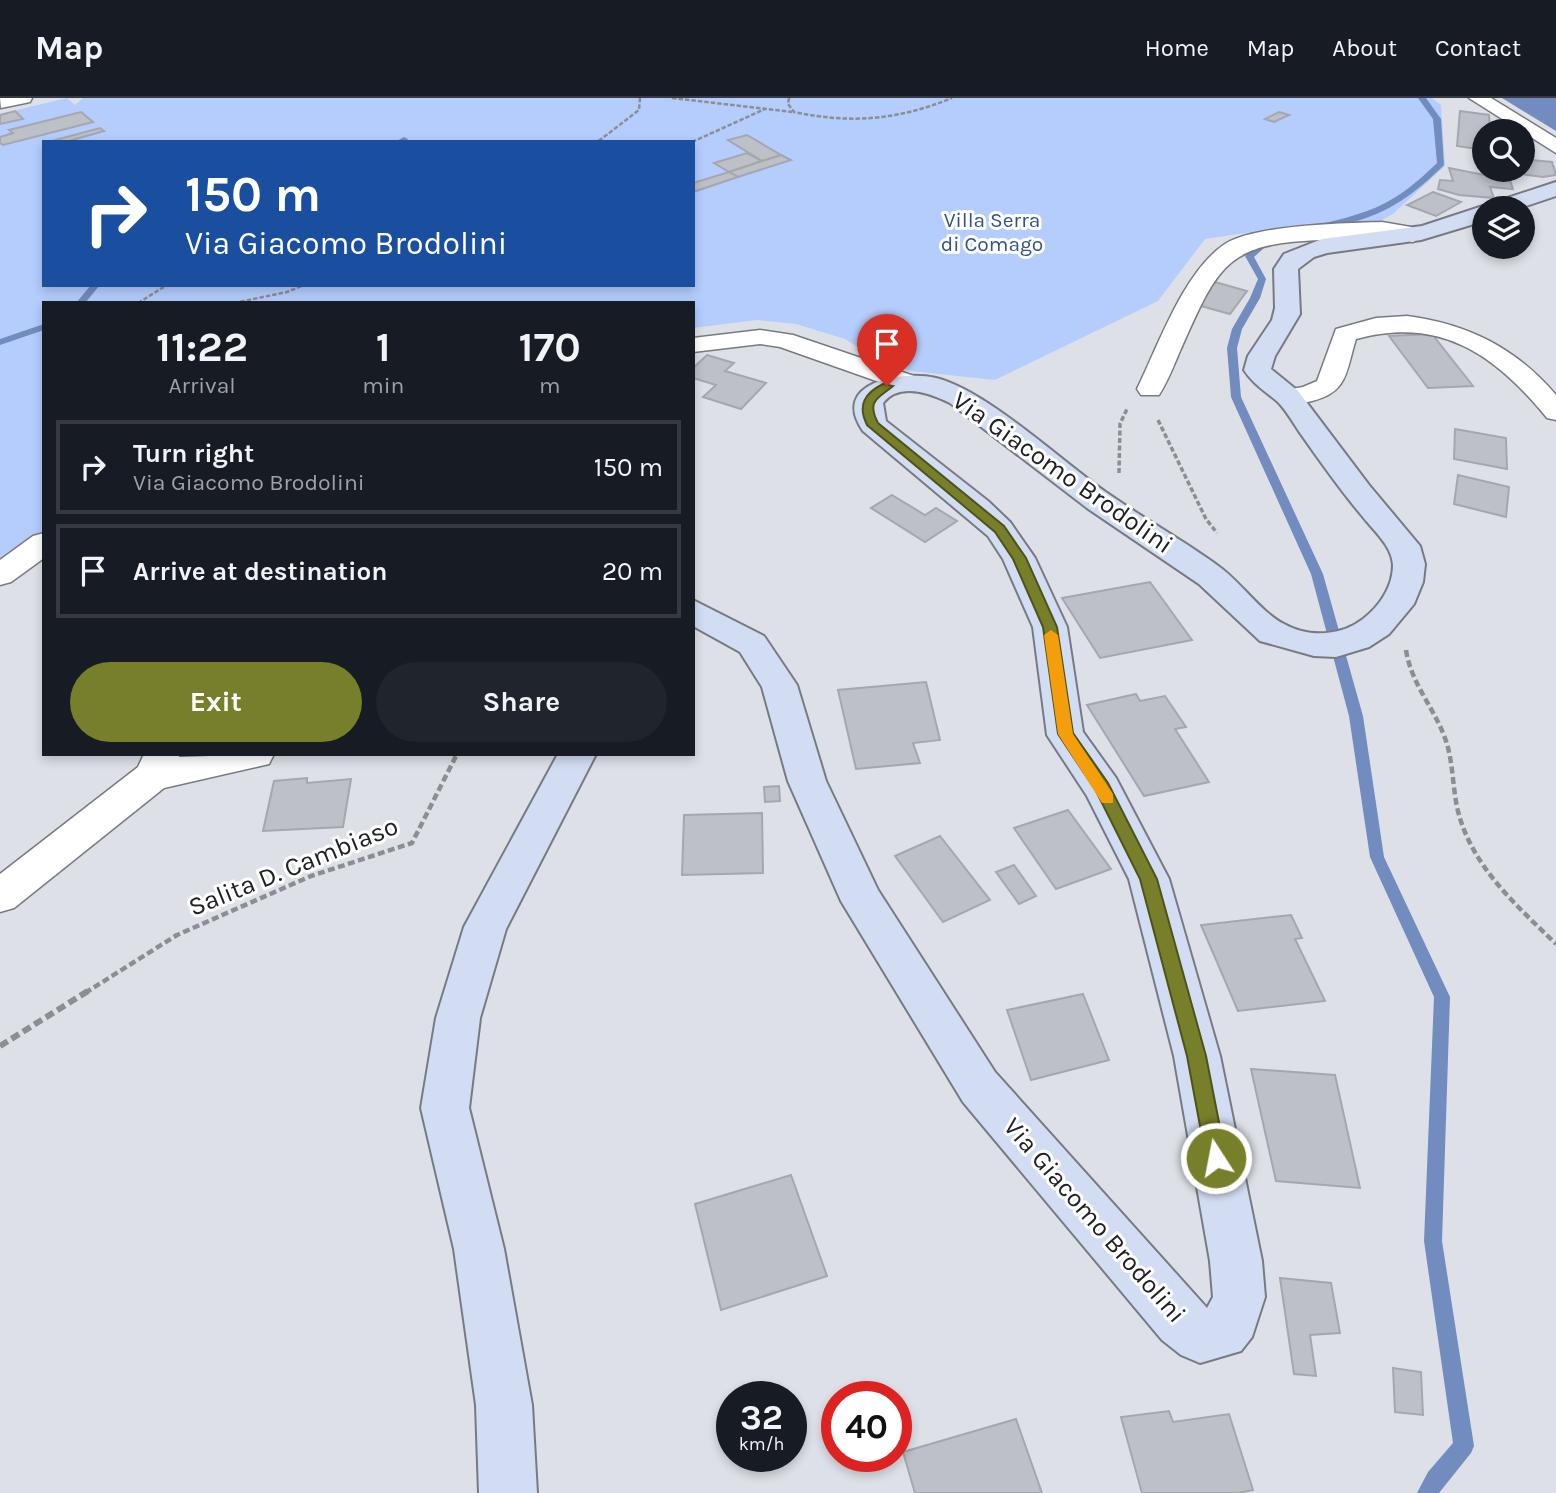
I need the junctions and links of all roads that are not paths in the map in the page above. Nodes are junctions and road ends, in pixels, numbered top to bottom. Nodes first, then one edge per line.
1 (23, 98) edge
2 (1478, 98) edge
3 (1, 102) edge
4 (1556, 147) edge
5 (1556, 189) edge
6 (1535, 196) edge
7 (1472, 217) edge
8 (1413, 235) junction
9 (695, 345) edge
10 (908, 383) junction
11 (1150, 388) road end
12 (1288, 397) junction
13 (1556, 412) edge
14 (42, 544) edge
15 (0, 575) edge
16 (695, 612) edge
17 (238, 756) edge
18 (576, 756) edge
19 (157, 765) edge
20 (0, 896) edge
21 (508, 1493) edge

1 - 3 street
2 - 4 street
5 - 6 street
7 - 8 street, Via Giacomo Brodolini
8 - 11 street
8 - 12 street, Via Giacomo Brodolini
9 - 10 street
10 - 12 street, Via Giacomo Brodolini
10 - 16 street, Via Giacomo Brodolini
12 - 13 street
14 - 15 street
17 - 19 street
18 - 21 street
19 - 20 street

